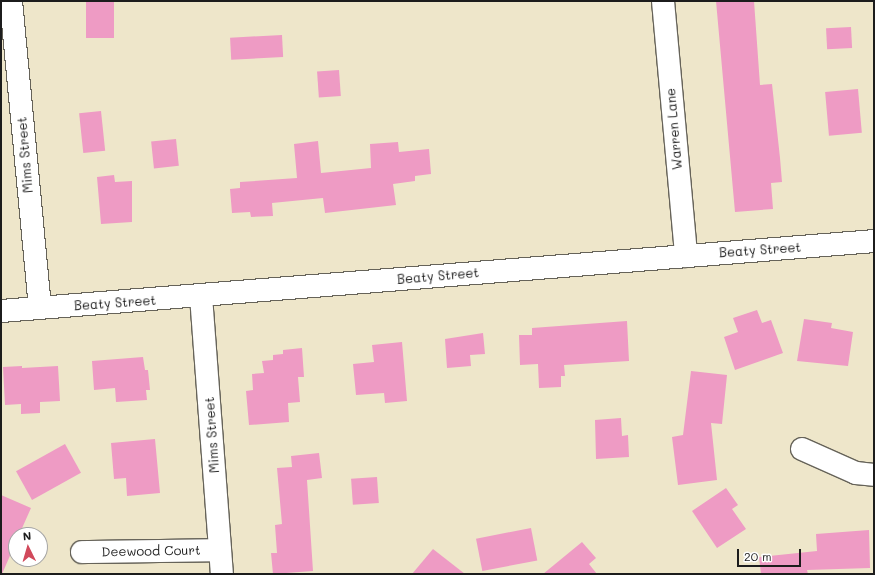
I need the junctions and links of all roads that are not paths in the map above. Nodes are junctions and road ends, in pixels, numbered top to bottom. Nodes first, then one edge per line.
1 (11, 1) edge
2 (663, 1) edge
3 (874, 242) edge
4 (686, 256) junction
5 (201, 296) junction
6 (40, 308) junction
7 (1, 311) edge
8 (802, 448) dead end
9 (874, 475) edge
10 (220, 550) junction
11 (82, 552) dead end
12 (222, 574) edge

1 - 6 street, Mims Street
2 - 4 street, Warren Lane
3 - 4 street, Beaty Street
4 - 5 street, Beaty Street
5 - 6 street, Beaty Street
5 - 10 street, Mims Street
6 - 7 street, Beaty Street
8 - 9 street
10 - 11 street, Deewood Court
10 - 12 street, Mims Street

